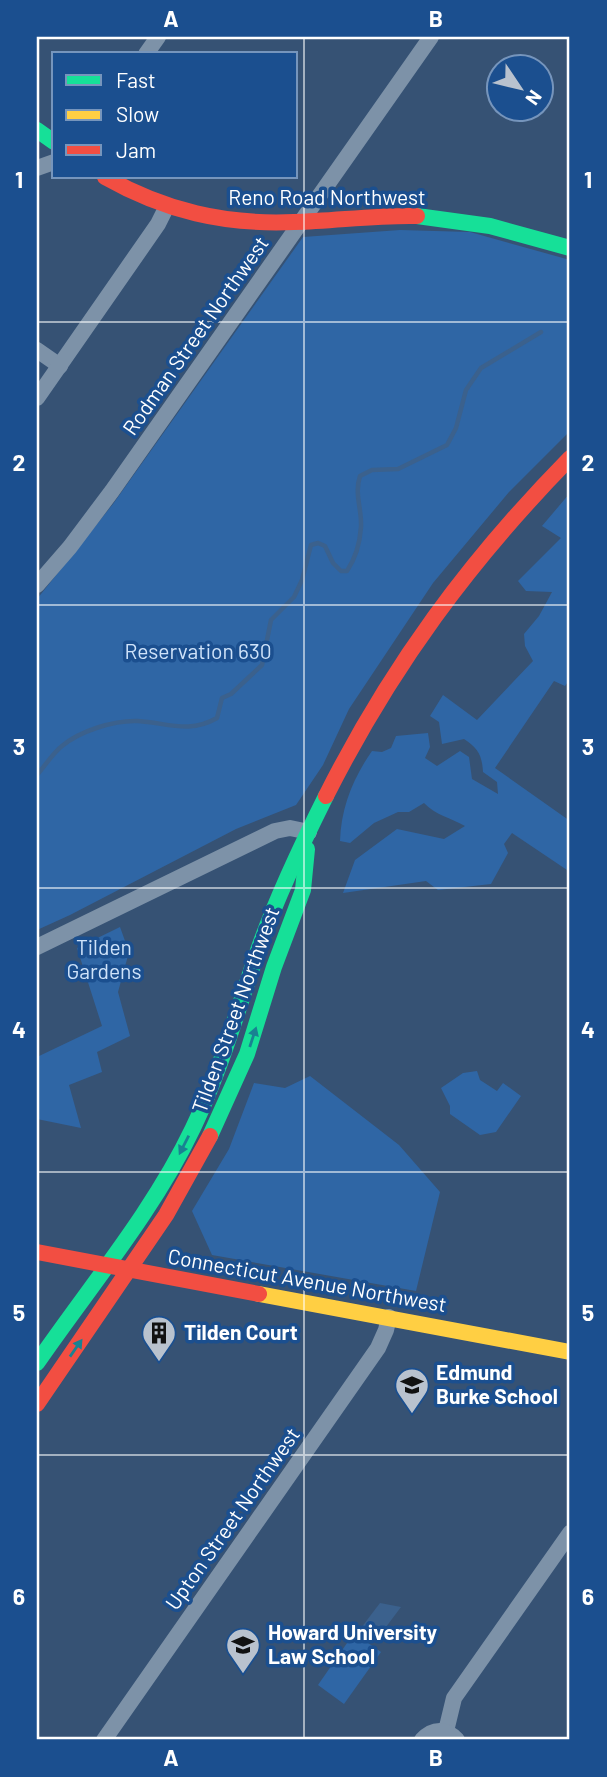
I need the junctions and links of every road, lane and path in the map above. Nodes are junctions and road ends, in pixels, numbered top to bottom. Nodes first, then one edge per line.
1 (158, 37) edge
2 (431, 37) edge
3 (147, 52) edge
4 (37, 130) edge
5 (52, 141) edge
6 (107, 178) edge
7 (167, 206) junction
8 (301, 222) junction
9 (570, 248) edge
10 (37, 350) edge
11 (60, 366) junction
12 (37, 398) edge
13 (570, 458) edge
14 (37, 585) edge
15 (309, 832) junction
16 (37, 947) edge
17 (216, 1076) junction
18 (235, 1083) junction
19 (37, 1252) edge
20 (106, 1265) junction
21 (130, 1270) junction
22 (389, 1317) junction
23 (570, 1352) edge
24 (37, 1363) edge
25 (37, 1404) edge
26 (570, 1533) edge
27 (452, 1736) edge
28 (104, 1740) edge
29 (422, 1740) edge

1 - 3 street
2 - 8 street, Rodman Street Northwest
4 - 5 street
6 - 7 street, Reno Road Northwest
7 - 8 street, Reno Road Northwest
7 - 11 street
8 - 9 street, Reno Road Northwest
8 - 14 street, Rodman Street Northwest
10 - 11 street
11 - 12 street
13 - 15 street, Tilden Street Northwest
15 - 16 street
15 - 17 street, Tilden Street Northwest
18 -> 15 street, Tilden Street Northwest
17 - 18 street
17 -> 20 street, Tilden Street Northwest
18 - 21 street, Tilden Street Northwest
19 - 20 street, Connecticut Avenue Northwest
20 - 21 street, Connecticut Avenue Northwest
20 - 24 street, Tilden Street Northwest
21 - 22 street, Connecticut Avenue Northwest
25 -> 21 street, Tilden Street Northwest
22 - 23 street, Connecticut Avenue Northwest
22 - 28 street, Upton Street Northwest
26 - 27 street
27 - 29 street

